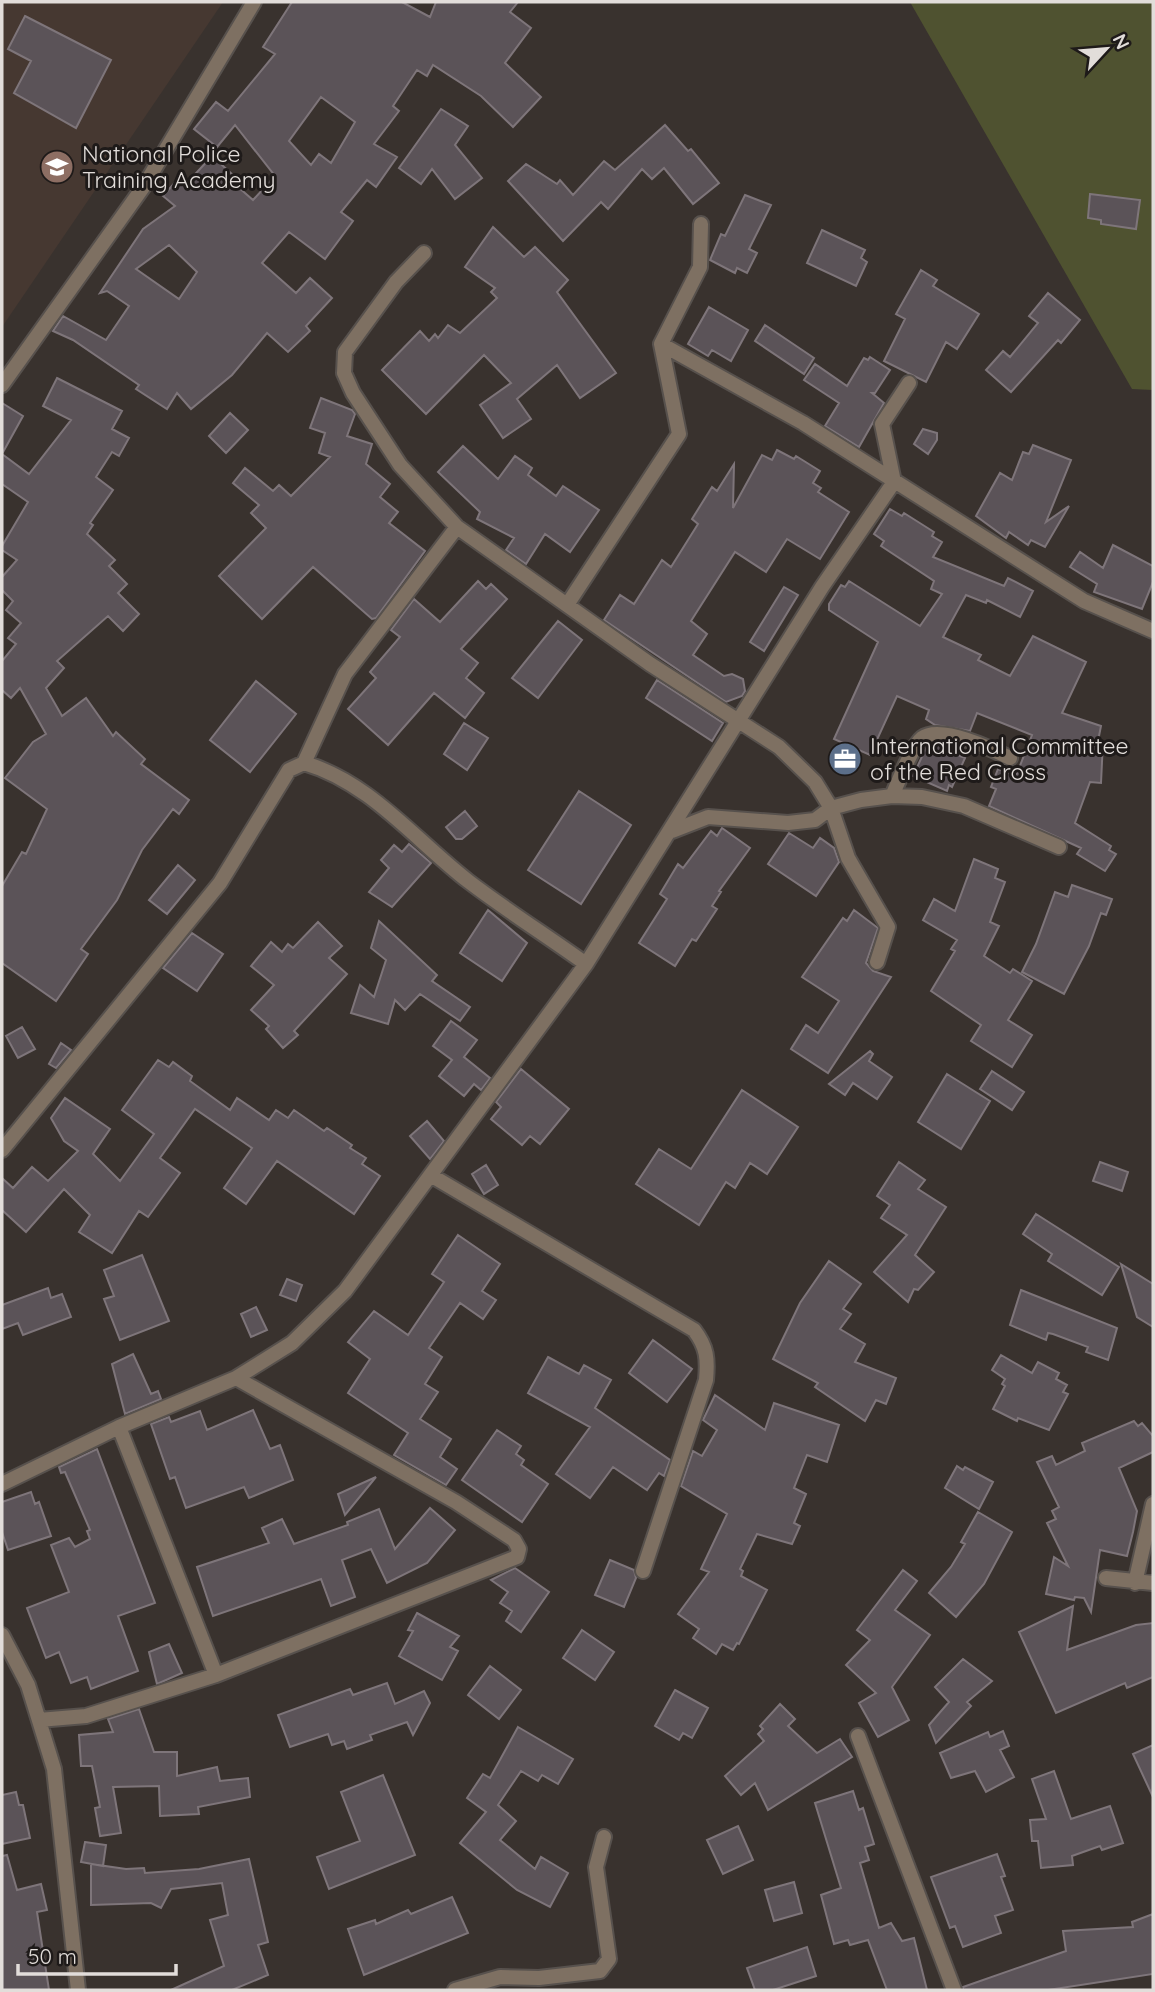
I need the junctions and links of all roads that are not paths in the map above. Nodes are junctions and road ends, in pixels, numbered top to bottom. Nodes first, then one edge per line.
1 (254, 2) edge
2 (701, 224) dead end
3 (424, 253) dead end
4 (661, 344) junction
5 (909, 383) dead end
6 (2, 385) edge
7 (894, 482) junction
8 (457, 527) junction
9 (567, 605) junction
10 (1153, 631) edge
11 (740, 720) junction
12 (1010, 758) dead end
13 (304, 763) junction
14 (892, 796) junction
15 (831, 808) junction
16 (672, 831) junction
17 (1059, 847) dead end
18 (877, 962) dead end
19 (586, 964) junction
20 (2, 1150) edge
21 (432, 1176) junction
22 (236, 1378) junction
23 (120, 1427) junction
24 (2, 1484) edge
25 (1153, 1504) edge
26 (643, 1571) dead end
27 (1106, 1578) dead end
28 (1135, 1583) junction
29 (1153, 1583) edge
30 (2, 1635) edge
31 (216, 1675) junction
32 (39, 1720) junction
33 (858, 1736) dead end
34 (604, 1837) dead end
35 (78, 1990) edge
36 (455, 1990) edge
37 (954, 1990) edge

1 - 6 street
2 - 4 street
3 - 8 street
4 - 7 street
4 - 9 street
5 - 7 street
7 - 10 street
7 - 11 street
8 - 9 street
8 - 13 street
9 - 11 street
11 - 15 street
11 - 16 street
12 - 14 street
13 - 19 street
13 - 20 street
14 - 15 street
14 - 17 street
15 - 16 street
15 - 18 street
16 - 19 street
19 - 21 street
21 - 22 street
21 - 26 street
22 - 23 street
22 - 31 street
23 - 24 street
23 - 31 street
25 - 28 street
27 - 28 street
28 - 29 street
30 - 32 street
31 - 32 street
32 - 35 street
33 - 37 street
34 - 36 street

